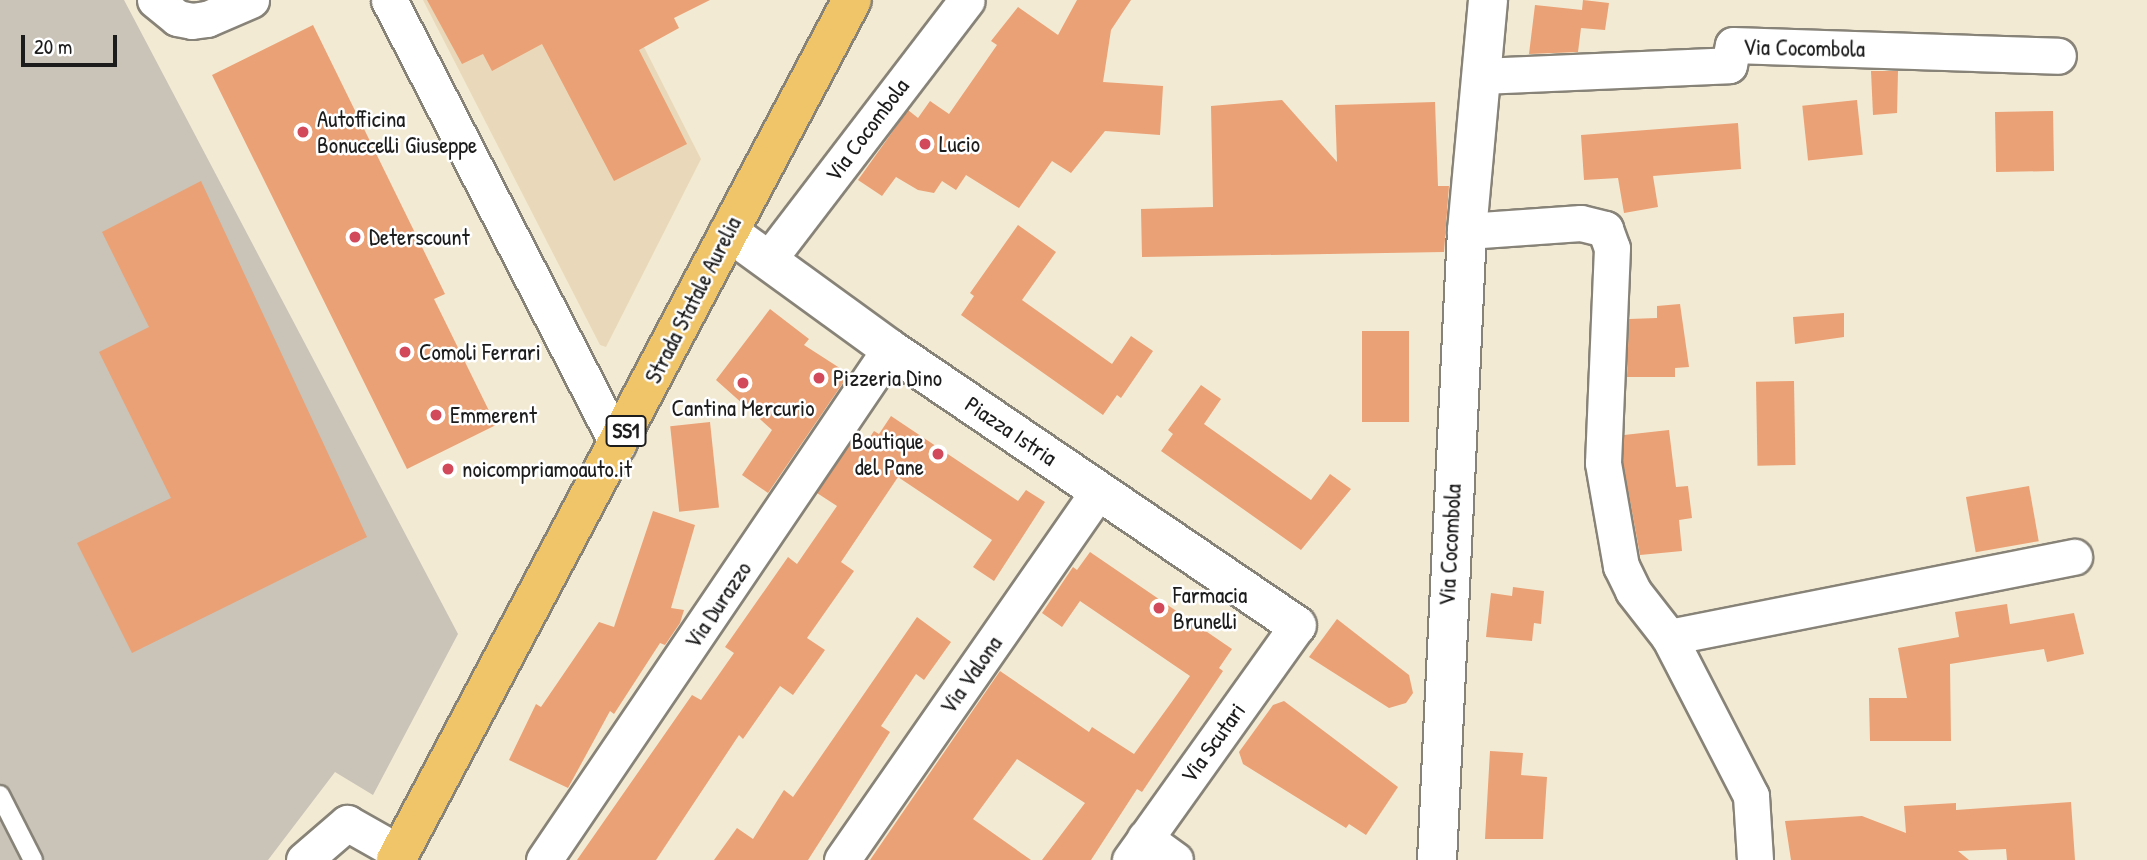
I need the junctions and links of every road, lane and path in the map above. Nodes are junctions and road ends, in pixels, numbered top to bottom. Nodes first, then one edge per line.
1 (155, 0) edge
2 (251, 0) edge
3 (389, 0) edge
4 (852, 0) edge
5 (967, 0) edge
6 (1488, 0) edge
7 (2058, 56) dead end
8 (1481, 76) junction
9 (1467, 231) junction
10 (729, 232) junction
11 (768, 260) junction
12 (890, 349) junction
13 (618, 445) junction
14 (1099, 490) junction
15 (2074, 557) dead end
16 (1297, 626) joint
17 (1669, 637) junction
18 (0, 795) edge
19 (1137, 849) edge
20 (398, 856) edge
21 (33, 860) edge
22 (304, 860) edge
23 (544, 860) edge
24 (842, 860) edge
25 (1175, 860) edge
26 (1437, 860) edge
27 (1755, 860) edge

1 - 2 street
3 - 13 street
4 - 10 main road, Strada Statale Aurelia / SS1
5 - 11 street, Via Cocombola
6 - 8 street, Via Cocombola
7 - 8 street, Via Cocombola
8 - 9 street, Via Cocombola
9 - 17 street
9 - 26 street, Via Cocombola
10 - 11 street, Piazza Istria
10 - 13 main road, Strada Statale Aurelia / SS1
11 - 12 street, Piazza Istria
12 - 14 street, Piazza Istria
12 - 23 street, Via Durazzo
13 - 20 main road, Strada Statale Aurelia / SS1
14 - 16 street, Piazza Istria
14 - 24 street, Via Valona
15 - 17 street
16 - 19 street, Via Scutari
17 - 27 street
18 - 21 lane
19 - 25 street
20 - 22 street

